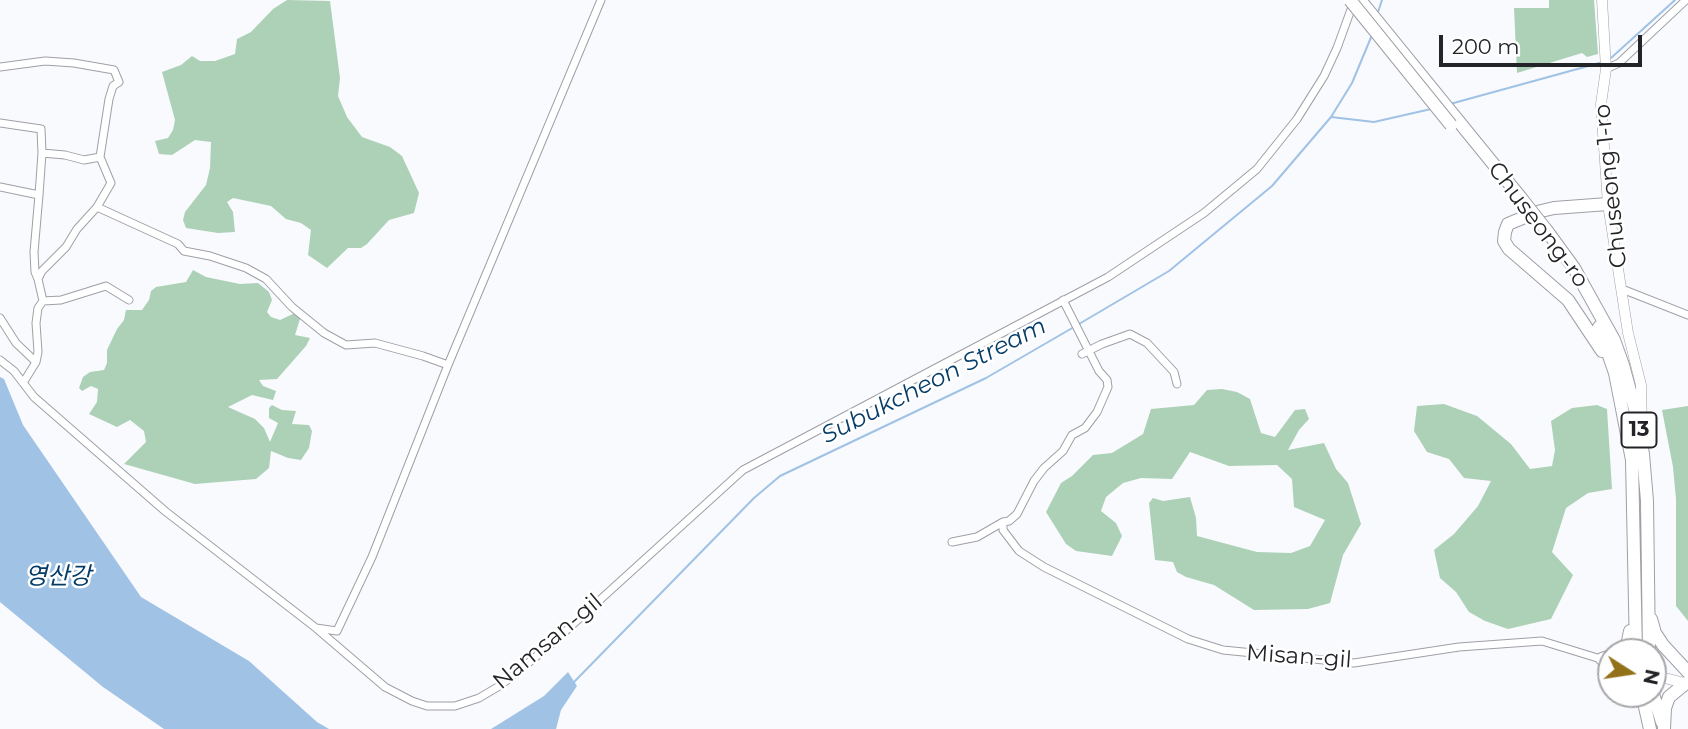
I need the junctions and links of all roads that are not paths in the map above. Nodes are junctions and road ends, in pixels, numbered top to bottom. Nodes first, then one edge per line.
1 (601, 0) edge
2 (1352, 0) edge
3 (1360, 0) edge
4 (1602, 0) edge
5 (1686, 0) edge
6 (0, 67) edge
7 (1605, 67) junction
8 (1453, 121) junction
9 (0, 123) edge
10 (42, 153) junction
11 (100, 157) junction
12 (0, 187) edge
13 (39, 195) junction
14 (1608, 204) junction
15 (97, 207) junction
16 (1542, 232) junction
17 (38, 279) junction
18 (1622, 289) junction
19 (128, 300) dead end
20 (43, 301) junction
21 (1064, 303) junction
22 (1688, 315) edge
23 (0, 318) edge
24 (1086, 349) junction
25 (0, 360) edge
26 (36, 362) junction
27 (448, 365) junction
28 (1615, 373) junction
29 (23, 383) junction
30 (1177, 384) dead end
31 (1643, 454) junction
32 (1003, 522) junction
33 (951, 542) dead end
34 (1641, 607) junction
35 (316, 628) junction
36 (1631, 638) edge
37 (1638, 638) edge
38 (1647, 638) edge
39 (1597, 656) edge
40 (1667, 677) edge
41 (1687, 680) edge
42 (1646, 708) edge
43 (1652, 708) edge
44 (1650, 729) edge
45 (1664, 729) edge

1 - 27 street
2 - 8 main road, Chuseong-ro / 13, bridge
2 - 21 street, Namsan-gil
3 - 8 main road, Chuseong-ro / 13
4 - 7 street, Chuseong 1-ro
5 - 7 street
6 - 11 street
7 - 14 street, Chuseong 1-ro
8 - 16 main road, Chuseong-ro / 13, bridge
9 - 10 street
10 - 11 street
10 - 13 street
11 - 15 street
12 - 13 street
13 - 17 street
14 - 18 street, Chuseong 1-ro
14 - 28 main road
15 - 17 street
15 - 27 street
16 - 28 main road, Chuseong-ro / 13
16 - 31 main road, Chuseong-ro / 13
17 - 20 street
18 - 22 street, Chuseong 1-ro
18 - 31 street, Chuseong 1-ro
19 - 20 street
20 - 26 street
21 - 24 street
21 - 35 street, Namsan-gil
23 - 26 street
24 - 30 street
24 - 32 street
25 - 29 street, Namsan-gil
26 - 29 street
27 - 35 street, Namsan-gil
28 - 34 main road, Chuseong-ro / 13
29 - 35 street, Namsan-gil
31 - 34 main road, Chuseong-ro / 13
32 - 33 street
32 - 39 street, Misan-gil
34 - 36 main road
34 - 37 main road, Chuseong-ro / 13
34 - 38 main road, Chuseong-ro / 13
34 - 41 main road
40 - 41 street
41 - 45 main road
42 - 44 main road
43 - 45 main road

